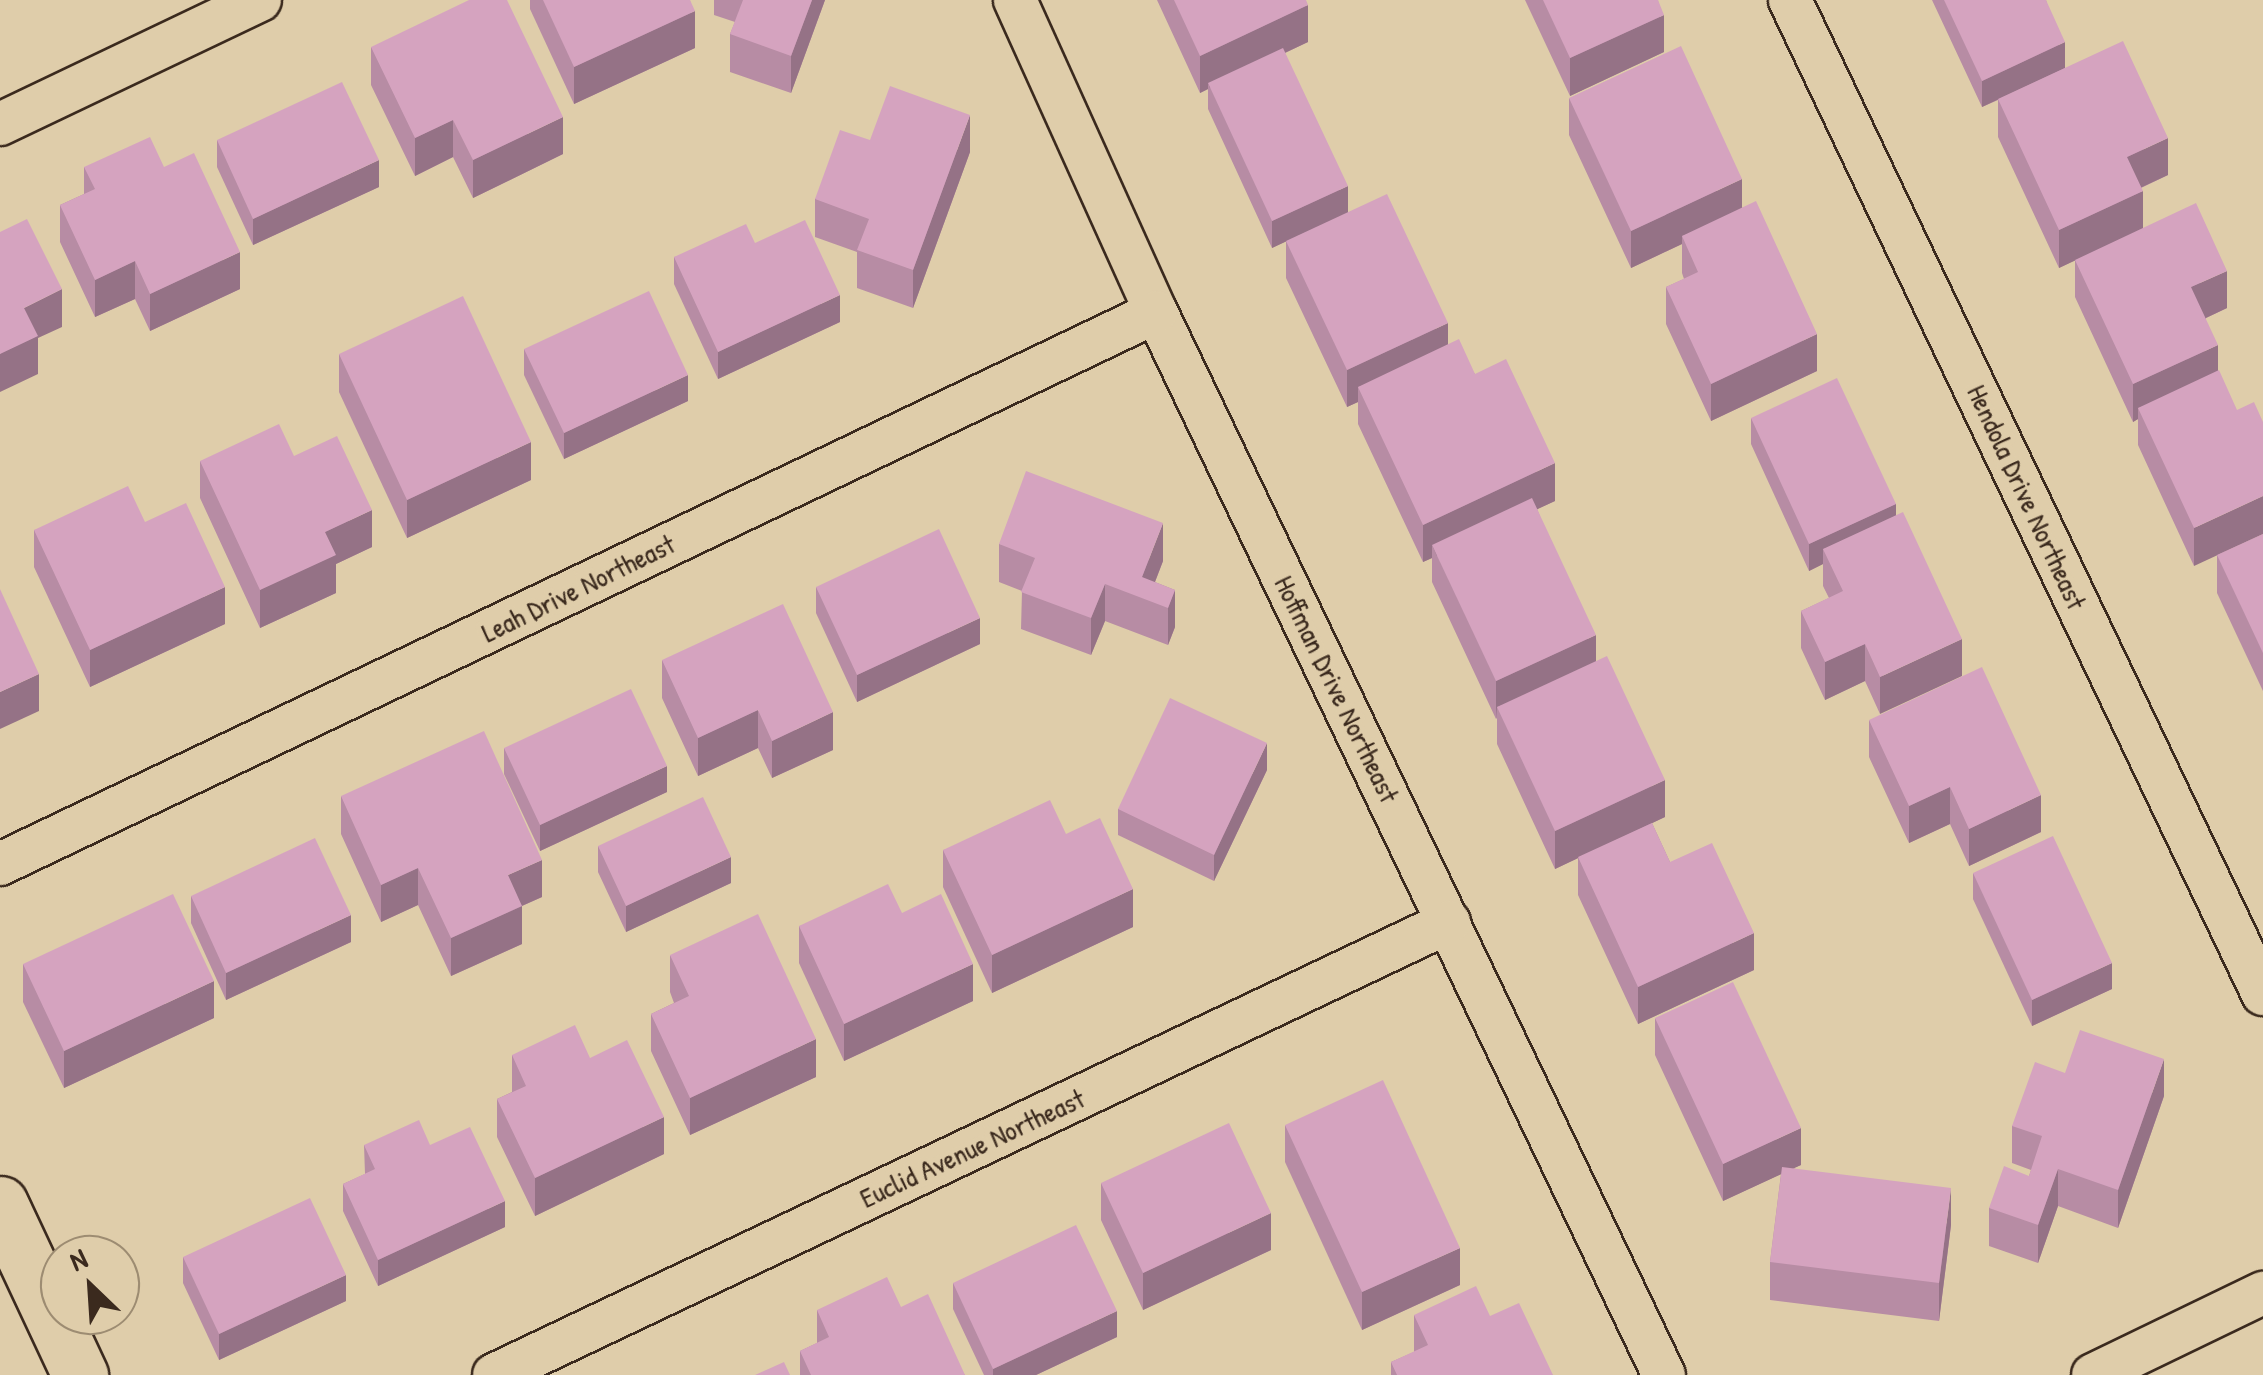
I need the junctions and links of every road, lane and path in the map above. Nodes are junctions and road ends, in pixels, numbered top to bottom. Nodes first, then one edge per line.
1 (260, 0) edge
2 (1015, 0) edge
3 (1790, 0) edge
4 (0, 124) edge
5 (1156, 312) junction
6 (0, 864) edge
7 (1449, 922) junction
8 (2263, 994) edge
9 (0, 1204) edge
10 (13, 1267) edge
11 (2263, 1292) edge
12 (80, 1375) edge
13 (494, 1375) edge
14 (1664, 1375) edge
15 (2093, 1375) edge

1 - 4 street
2 - 5 street, Hoffman Drive Northeast
3 - 8 street, Hendola Drive Northeast
5 - 6 street, Leah Drive Northeast
5 - 7 street, Hoffman Drive Northeast
7 - 13 street, Euclid Avenue Northeast
7 - 14 street, Hoffman Drive Northeast
9 - 10 street
10 - 12 street
11 - 15 street

